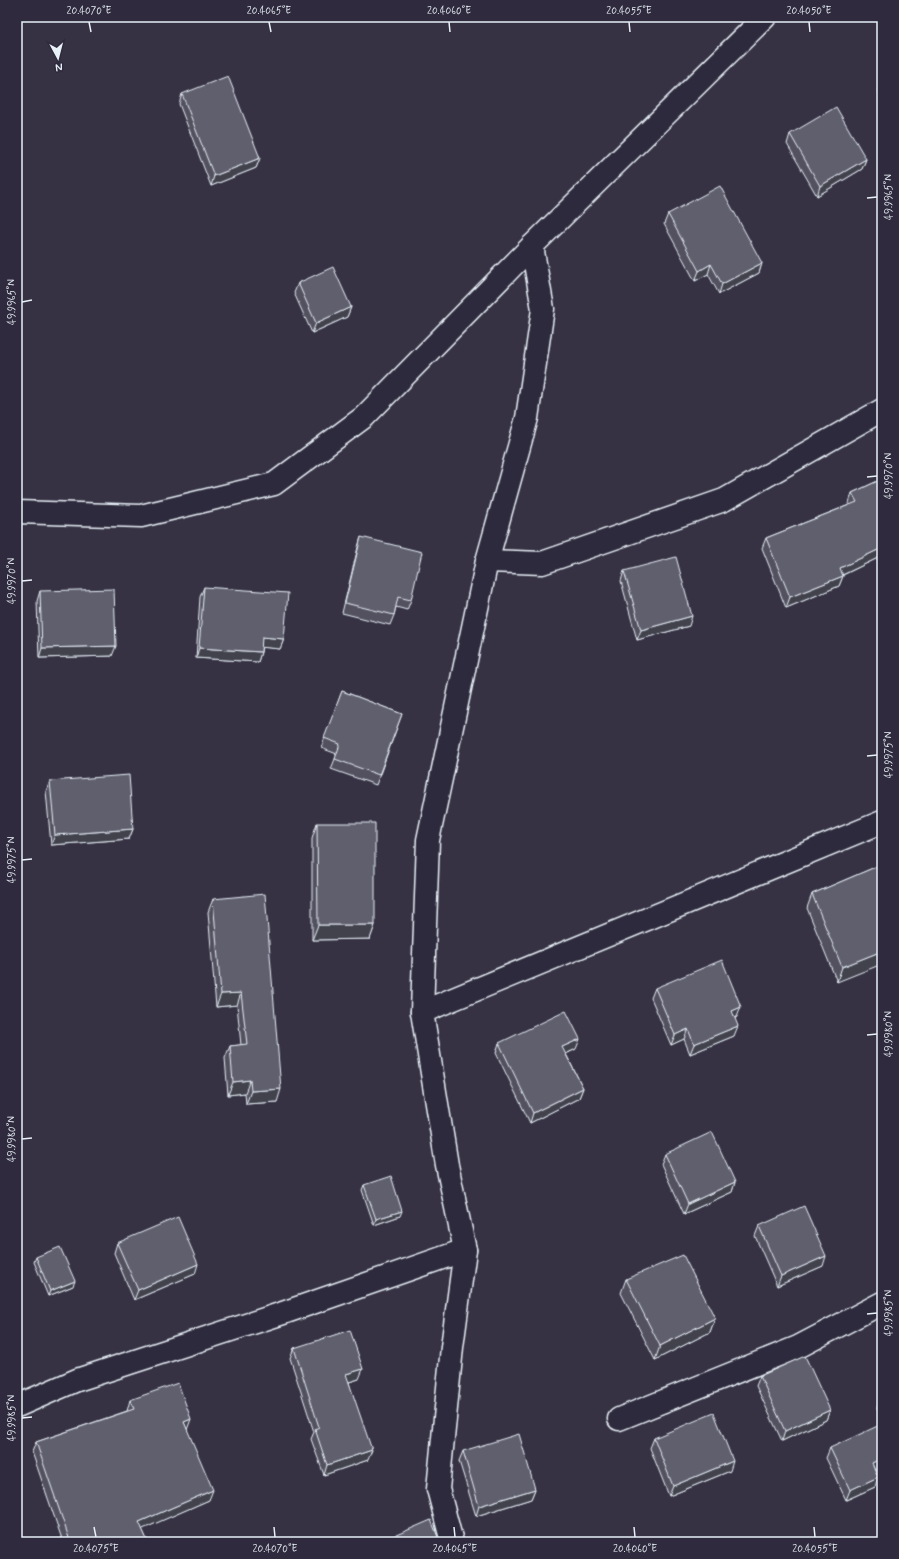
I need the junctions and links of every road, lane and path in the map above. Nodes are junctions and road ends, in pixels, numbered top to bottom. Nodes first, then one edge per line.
1 (765, 17) edge
2 (532, 246) junction
3 (882, 410) edge
4 (17, 512) edge
5 (487, 561) junction
6 (882, 822) edge
7 (422, 1012) junction
8 (465, 1250) junction
9 (882, 1303) edge
10 (17, 1406) edge
11 (619, 1419) dead end
12 (452, 1542) edge

1 - 2 street
2 - 4 street
2 - 5 street
3 - 5 street
5 - 7 street
6 - 7 street
7 - 8 street
8 - 10 street
8 - 12 street
9 - 11 street

